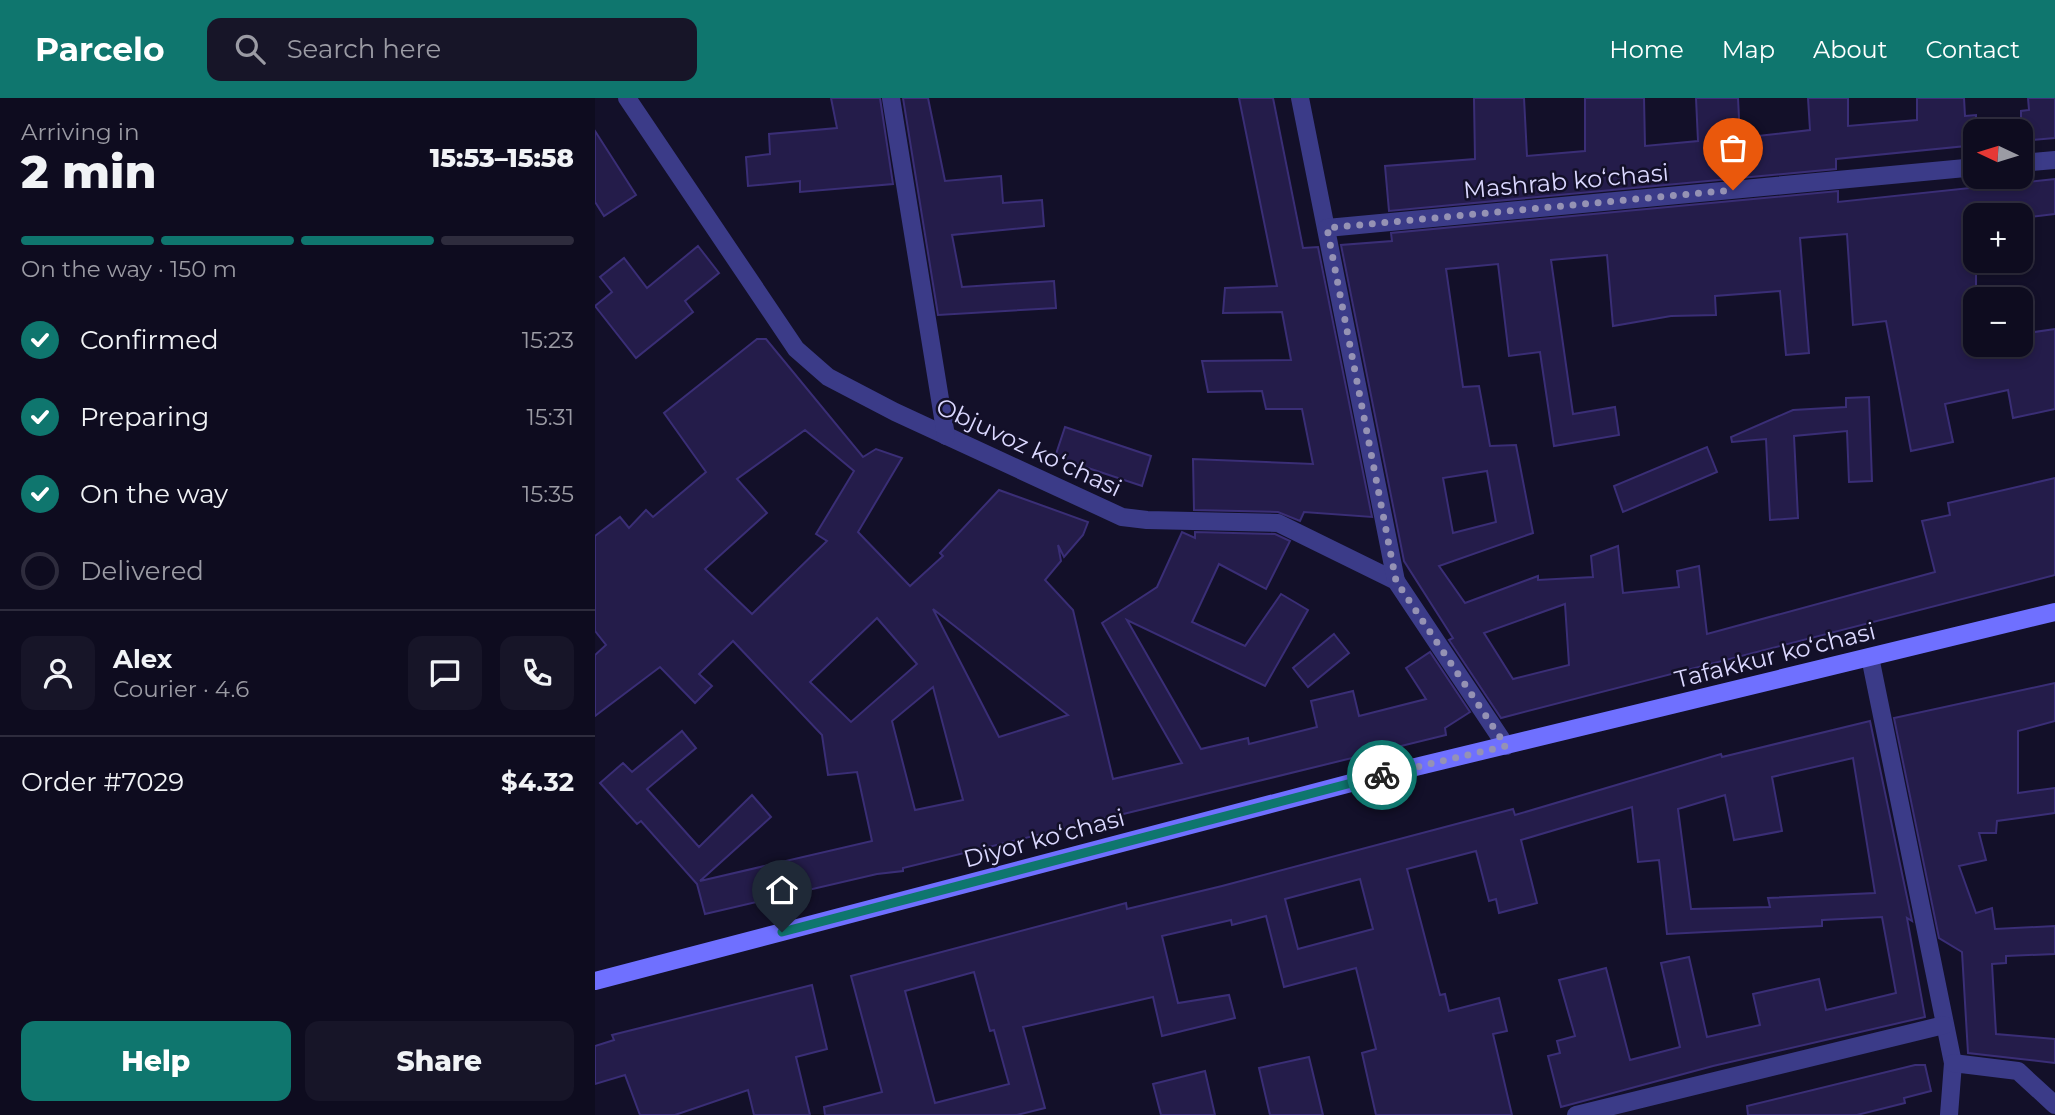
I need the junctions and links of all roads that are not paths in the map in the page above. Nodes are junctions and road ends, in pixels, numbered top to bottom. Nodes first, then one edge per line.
1 (627, 98) edge
2 (891, 98) edge
3 (1300, 98) edge
4 (2055, 160) edge
5 (2033, 162) edge
6 (1963, 168) edge
7 (1327, 228) junction
8 (946, 436) junction
9 (1396, 581) junction
10 (2055, 612) edge
11 (1870, 657) junction
12 (1506, 746) junction
13 (595, 981) edge
14 (1944, 1025) junction
15 (1953, 1063) junction
16 (2055, 1105) edge
17 (1576, 1115) edge
18 (1949, 1115) edge

1 - 8 street, Objuvoz koʻchasi
2 - 8 street
3 - 7 street
4 - 5 street
6 - 7 street, Mashrab koʻchasi
7 - 9 street
8 - 9 street, Objuvoz koʻchasi
9 - 12 street
10 - 11 main road, Tafakkur koʻchasi
11 - 12 main road, Tafakkur koʻchasi
11 - 14 street
12 - 13 main road, Diyor koʻchasi
14 - 15 street
14 - 17 street
15 - 16 street
15 - 18 street

